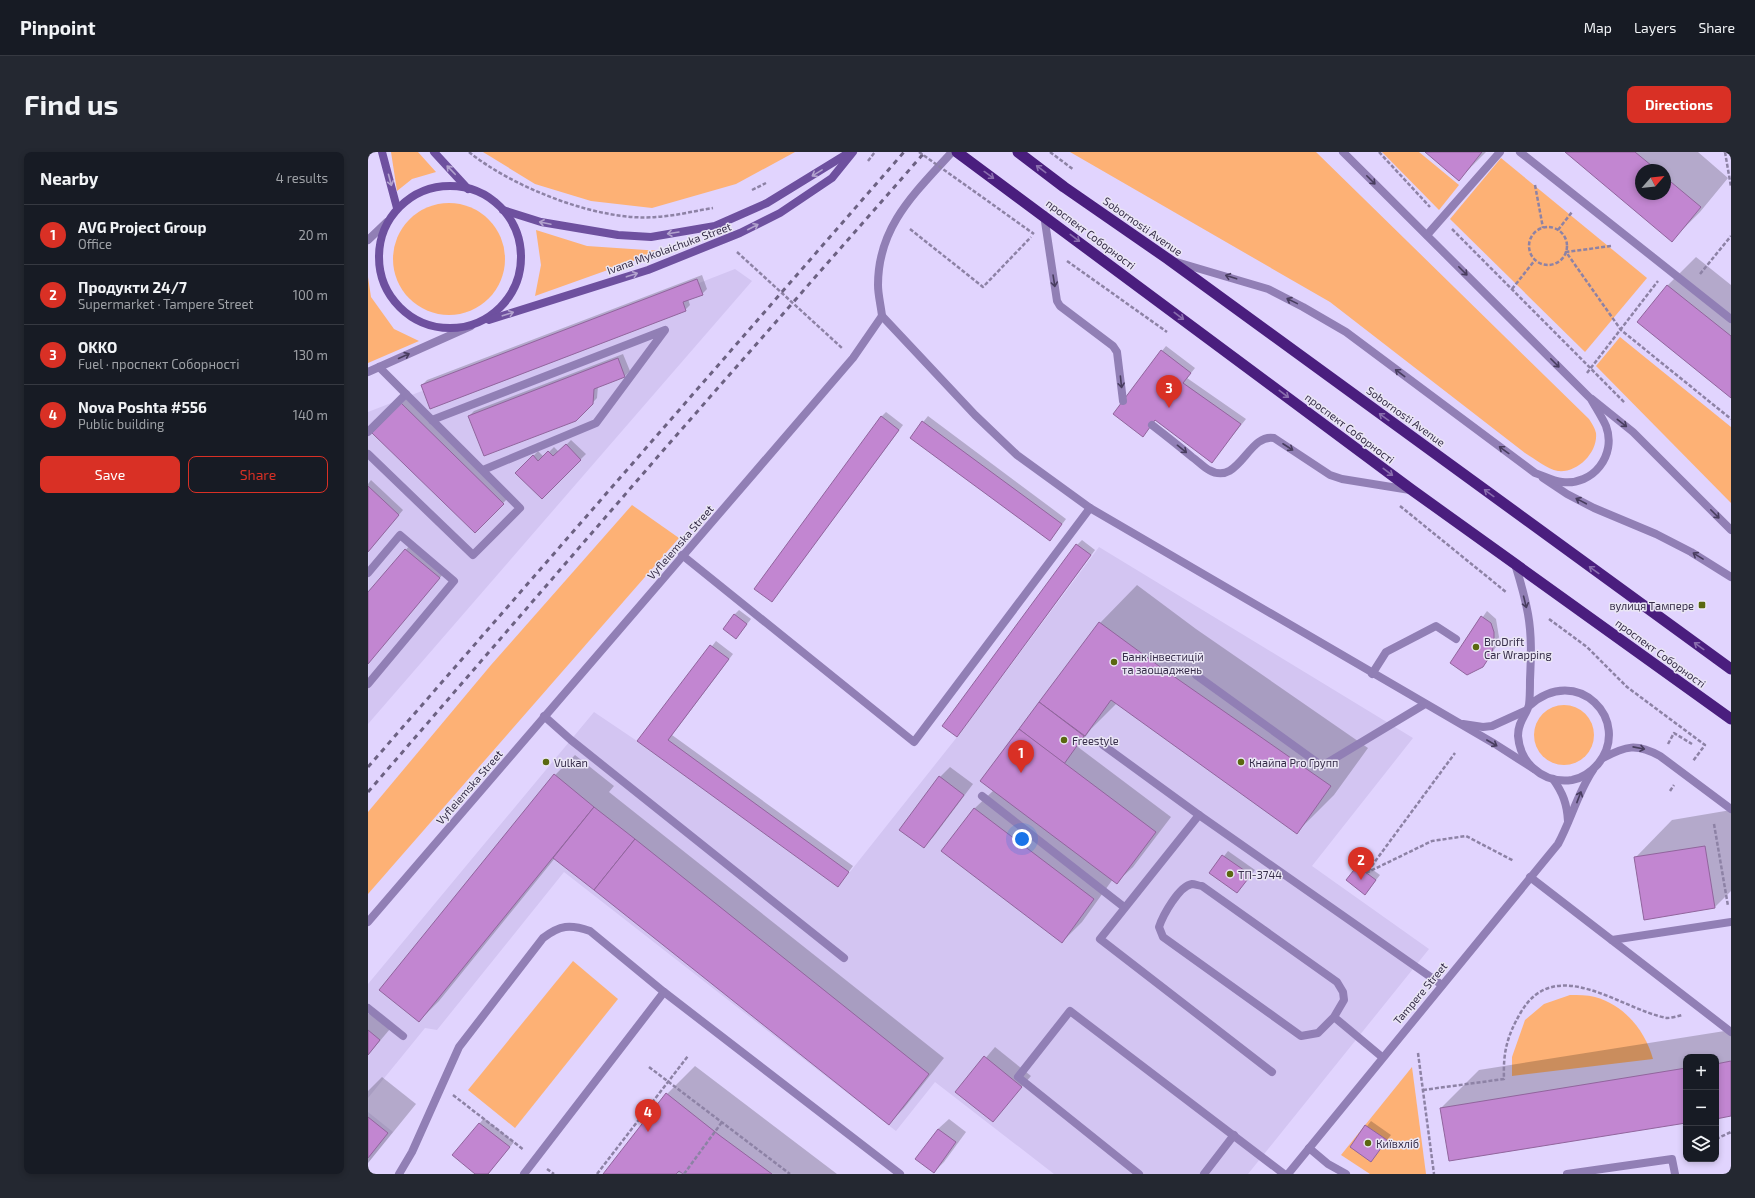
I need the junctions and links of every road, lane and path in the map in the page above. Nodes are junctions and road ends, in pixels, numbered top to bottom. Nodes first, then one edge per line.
1 (382, 152) edge
2 (434, 152) edge
3 (469, 152) edge
4 (852, 152) edge
5 (919, 152) edge
6 (952, 152) edge
7 (957, 152) edge
8 (1018, 152) edge
9 (1050, 152) edge
10 (1343, 152) edge
11 (1379, 152) edge
12 (1500, 152) edge
13 (1520, 152) edge
14 (1725, 152) edge
15 (1531, 161) junction
16 (1074, 170) dead end
17 (768, 181) dead end
18 (1064, 187) joint
19 (1731, 187) edge
20 (468, 188) junction
21 (748, 192) dead end
22 (1581, 201) junction
23 (397, 208) junction
24 (714, 208) dead end
25 (503, 210) junction
26 (1044, 215) junction
27 (1442, 219) junction
28 (387, 222) junction
29 (1542, 228) junction
30 (910, 229) dead end
31 (1558, 230) junction
32 (1034, 234) junction
33 (1427, 235) junction
34 (1731, 236) edge
35 (368, 240) edge
36 (1633, 242) junction
37 (1048, 246) junction
38 (736, 252) dead end
39 (1566, 252) junction
40 (1168, 259) junction
41 (1535, 260) junction
42 (1667, 269) junction
43 (1689, 287) junction
44 (1512, 289) junction
45 (882, 316) junction
46 (1731, 319) edge
47 (471, 326) junction
48 (820, 328) dead end
49 (1621, 330) junction
50 (1170, 334) dead end
51 (379, 367) junction
52 (1590, 368) junction
53 (368, 372) edge
54 (1577, 385) junction
55 (406, 394) junction
56 (1591, 399) junction
57 (1123, 401) dead end
58 (1630, 408) dead end
59 (1731, 419) edge
60 (432, 420) junction
61 (1152, 425) dead end
62 (368, 432) edge
63 (368, 454) edge
64 (483, 470) junction
65 (1536, 473) junction
66 (1412, 490) junction
67 (1398, 503) dead end
68 (1090, 508) junction
69 (1731, 530) edge
70 (682, 556) junction
71 (1515, 564) junction
72 (368, 573) edge
73 (1731, 577) edge
74 (1511, 596) dead end
75 (1549, 620) dead end
76 (1456, 639) dead end
77 (1731, 669) edge
78 (1372, 674) junction
79 (1196, 675) dead end
80 (368, 684) edge
81 (1425, 704) junction
82 (1527, 709) junction
83 (544, 716) junction
84 (1731, 720) edge
85 (1458, 724) junction
86 (1692, 744) dead end
87 (1103, 745) dead end
88 (1674, 748) dead end
89 (1455, 754) dead end
90 (1603, 758) junction
91 (1686, 758) dead end
92 (1534, 769) junction
93 (1594, 769) junction
94 (1553, 779) junction
95 (982, 796) dead end
96 (1731, 809) edge
97 (1199, 815) junction
98 (1714, 824) dead end
99 (1568, 826) junction
100 (1514, 861) dead end
101 (1530, 877) junction
102 (1124, 907) junction
103 (368, 922) edge
104 (1731, 922) edge
105 (1612, 940) junction
106 (844, 958) dead end
107 (1442, 985) junction
108 (664, 992) junction
109 (368, 1008) edge
110 (1702, 1010) junction
111 (1334, 1017) junction
112 (1731, 1032) edge
113 (403, 1036) dead end
114 (1418, 1053) dead end
115 (688, 1056) dead end
116 (1382, 1057) junction
117 (649, 1067) dead end
118 (1272, 1072) dead end
119 (668, 1081) junction
120 (440, 1090) junction
121 (1423, 1090) junction
122 (722, 1122) junction
123 (1731, 1132) edge
124 (1234, 1135) junction
125 (1719, 1138) edge
126 (1309, 1148) junction
127 (527, 1153) dead end
128 (545, 1167) dead end
129 (399, 1174) edge
130 (524, 1174) edge
131 (554, 1174) edge
132 (597, 1174) edge
133 (684, 1174) edge
134 (790, 1174) edge
135 (900, 1174) edge
136 (1139, 1174) edge
137 (1204, 1174) edge
138 (1284, 1174) edge
139 (1288, 1174) edge
140 (1346, 1174) edge
141 (1434, 1174) edge
142 (1567, 1174) edge
143 (1675, 1174) edge

1 -> 23 main road
20 -> 2 main road
3 - 24 path
4 -> 25 main road, Ivana Mykolaichuka Street
47 -> 4 main road, Ivana Mykolaichuka Street
5 - 32 path, bridge
6 - 45 street
7 -> 26 highway, проспект Соборності
18 -> 8 highway, проспект Соборності
9 - 16 path
10 -> 33 street
11 - 27 path
12 - 27 street
13 - 15 street
14 - 19 path
15 - 22 street
15 - 29 path
17 - 21 path
18 - 40 highway, Sobornosti Avenue
20 - 23 main road
20 - 25 main road
22 - 31 path
22 - 36 street
23 - 28 main road
25 - 47 main road
26 - 37 street
26 -> 66 highway, проспект Соборності
27 - 33 street
27 - 44 path
28 - 35 street
28 - 47 main road
29 - 31 path
29 - 41 path
30 - 32 path
31 - 39 path
32 - 37 path
33 -> 54 street
34 - 43 path
36 - 39 path
36 - 42 street
37 - 50 path
37 -> 57 street
38 - 48 path
39 - 41 path
39 - 49 path
65 -> 40 street
77 -> 40 highway, Sobornosti Avenue
41 - 44 path
42 - 43 street
42 - 49 path
43 - 46 street
44 - 52 path
45 - 68 street
45 - 70 street, Vyfleiemska Street
51 -> 47 street
49 - 52 path
49 - 59 path
51 - 53 street
51 - 55 street
52 - 54 path
52 - 58 path
54 - 56 street
55 - 60 street
55 - 62 street
56 - 65 street
56 -> 69 street
60 - 64 street
60 - 64 street
61 -> 66 street
63 - 64 street
73 -> 65 street
66 - 71 highway, проспект Соборності
67 - 74 path
68 - 70 street
68 - 78 street
70 - 83 street, Vyfleiemska Street
71 -> 82 street
71 - 84 highway, проспект Соборності
72 - 80 street
75 - 91 path
76 - 78 street
78 - 81 street
79 - 81 street
81 - 85 street
82 - 85 street
82 - 90 street
82 - 92 street
83 - 103 street, Vyfleiemska Street
83 - 106 street
85 -> 92 street
86 - 88 path
87 - 97 street
89 - 100 path
90 - 93 street
90 -> 96 street
92 - 94 street
93 - 94 street
99 -> 93 street, Tampere Street
94 - 99 street
95 - 102 street
97 - 102 street
97 - 107 street
98 - 104 path
99 - 101 street, Tampere Street
101 - 105 street
101 - 107 street, Tampere Street
102 - 118 street
104 - 105 street
105 - 110 street
107 - 116 street, Tampere Street
108 - 120 street
108 - 130 street
108 - 135 street
109 - 113 street
110 - 112 street
110 - 121 path
111 - 111 street
111 - 116 street
114 - 121 path
115 - 119 path
116 - 126 street, Tampere Street
117 - 119 path
119 - 122 path
119 - 132 path
120 - 127 path
120 - 129 street
121 - 141 path
122 - 133 path
122 - 134 path
123 - 125 path
124 - 136 street
124 - 137 street
124 - 138 street
126 - 139 street, Tampere Street
126 - 140 street
128 - 131 path
142 - 143 street

